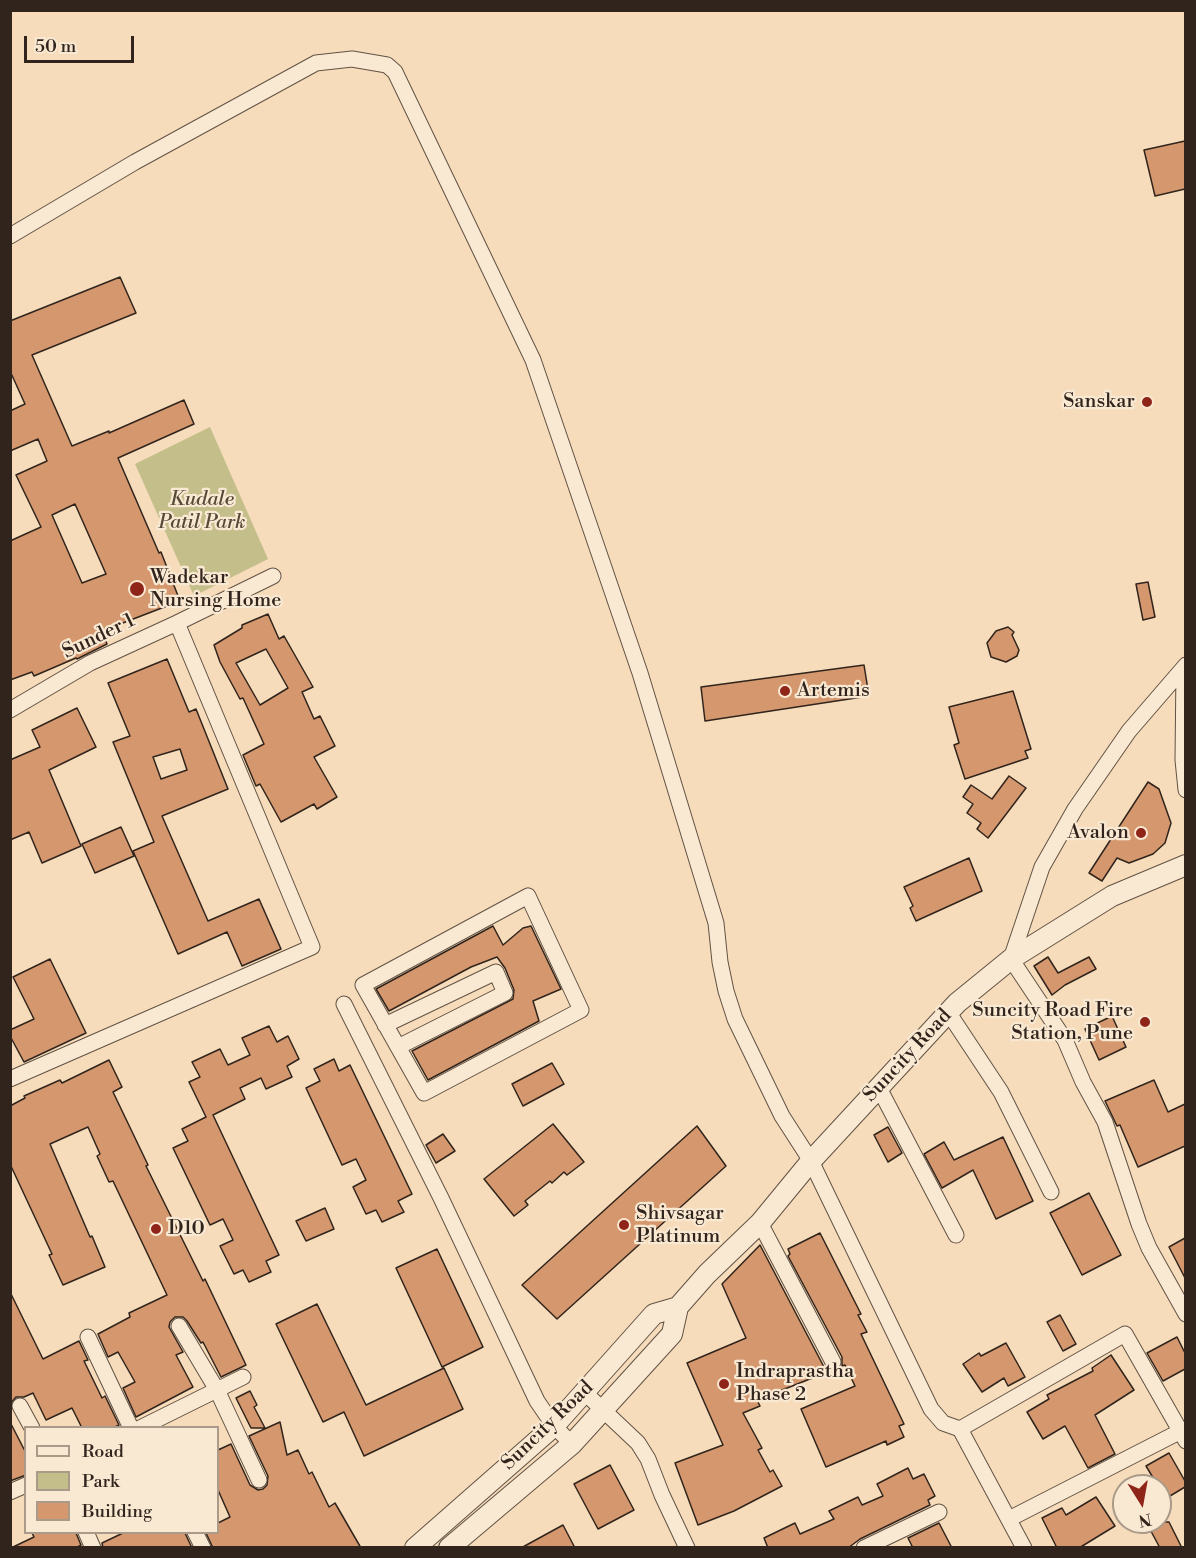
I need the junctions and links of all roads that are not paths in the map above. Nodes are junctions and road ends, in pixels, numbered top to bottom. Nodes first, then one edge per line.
1 (10, 236) edge
2 (273, 576) dead end
3 (177, 623) junction
4 (1185, 667) edge
5 (10, 710) edge
6 (1185, 790) edge
7 (1185, 865) edge
8 (1011, 959) junction
9 (344, 1004) dead end
10 (948, 1012) junction
11 (391, 1036) junction
12 (368, 1048) junction
13 (10, 1079) edge
14 (879, 1088) junction
15 (811, 1161) junction
16 (1051, 1192) dead end
17 (760, 1223) junction
18 (956, 1235) dead end
19 (678, 1307) junction
20 (1185, 1314) edge
21 (179, 1326) dead end
22 (88, 1337) dead end
23 (833, 1362) dead end
24 (243, 1377) dead end
25 (217, 1390) junction
26 (584, 1392) junction
27 (20, 1406) dead end
28 (603, 1410) junction
29 (31, 1426) edge
30 (130, 1426) edge
31 (144, 1426) edge
32 (554, 1426) junction
33 (960, 1429) junction
34 (1183, 1436) edge
35 (572, 1444) junction
36 (259, 1480) dead end
37 (24, 1486) edge
38 (10, 1492) edge
39 (939, 1512) dead end
40 (1009, 1519) junction
41 (86, 1534) edge
42 (196, 1534) edge
43 (896, 1541) edge
44 (93, 1548) edge
45 (203, 1548) edge
46 (415, 1548) edge
47 (449, 1548) edge
48 (687, 1548) edge
49 (864, 1548) edge
50 (1024, 1548) edge

1 - 15 street
2 - 3 street, Sunder 1
3 - 5 street, Sunder 1
3 - 13 street
4 - 6 street
4 - 8 street
7 - 8 street, Suncity Road
8 - 10 street, Suncity Road
8 - 20 street
9 - 12 street
10 - 14 street, Suncity Road
10 - 16 street
11 - 11 street
11 - 11 street
11 - 12 street
12 - 32 street
14 - 15 street, Suncity Road
14 - 18 street
15 - 17 street, Suncity Road
15 - 33 street
17 - 19 street, Suncity Road
17 - 23 street
19 - 26 street, Suncity Road
19 - 28 street, Suncity Road
21 - 25 street
22 - 30 street
24 - 25 street
25 - 31 street
25 - 36 street
26 - 28 street
26 - 32 street, Suncity Road
27 - 29 street
28 - 35 street, Suncity Road
28 - 48 street
32 - 35 street
32 - 46 street, Suncity Road
33 - 34 street
33 - 40 street
34 - 40 street
35 - 47 street, Suncity Road
37 - 38 street
39 - 43 street
40 - 50 street
41 - 44 street
42 - 45 street
43 - 49 street

